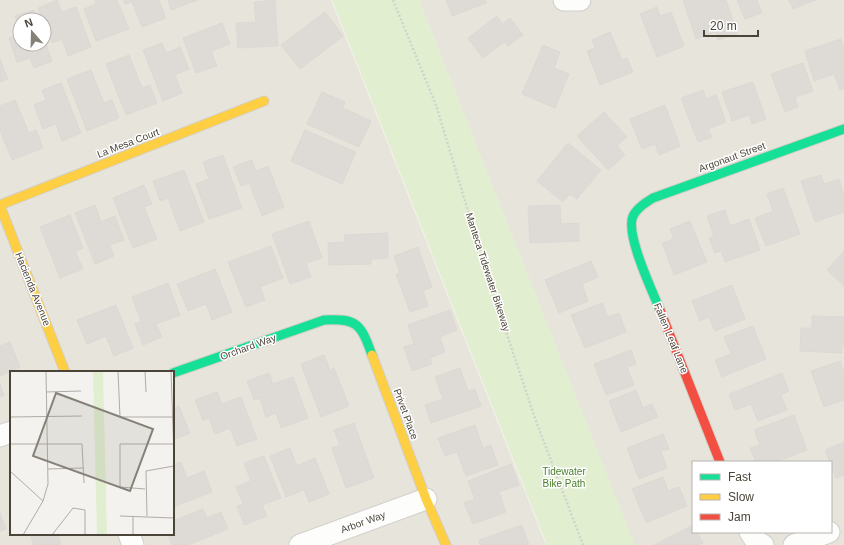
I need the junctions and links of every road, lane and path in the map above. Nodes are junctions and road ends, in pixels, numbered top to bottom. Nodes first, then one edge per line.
1 (393, 0) edge
2 (564, 0) edge
3 (580, 0) edge
4 (264, 101) dead end
5 (844, 129) edge
6 (0, 206) edge
7 (633, 214) joint
8 (324, 320) joint
9 (65, 371) edge
10 (174, 373) edge
11 (10, 432) edge
12 (0, 436) edge
13 (720, 461) edge
14 (426, 499) junction
15 (844, 526) edge
16 (832, 531) edge
17 (751, 533) edge
18 (827, 533) edge
19 (129, 535) edge
20 (133, 545) edge
21 (300, 545) edge
22 (446, 545) edge
23 (583, 545) edge
24 (763, 545) edge
25 (794, 545) edge

1 - 23 path, Manteca Tidewater Bikeway
2 - 3 street
4 - 6 street, La Mesa Court
5 - 7 street, Argonaut Street
6 - 9 street, Hacienda Avenue
7 - 13 street, Fallen Leaf Lane
8 - 10 street, Orchard Way
8 - 14 street, Privet Place
11 - 12 street
14 - 21 street, Arbor Way
14 - 22 street, Privet Place
15 - 16 street
17 - 24 street
18 - 25 street
19 - 20 street

